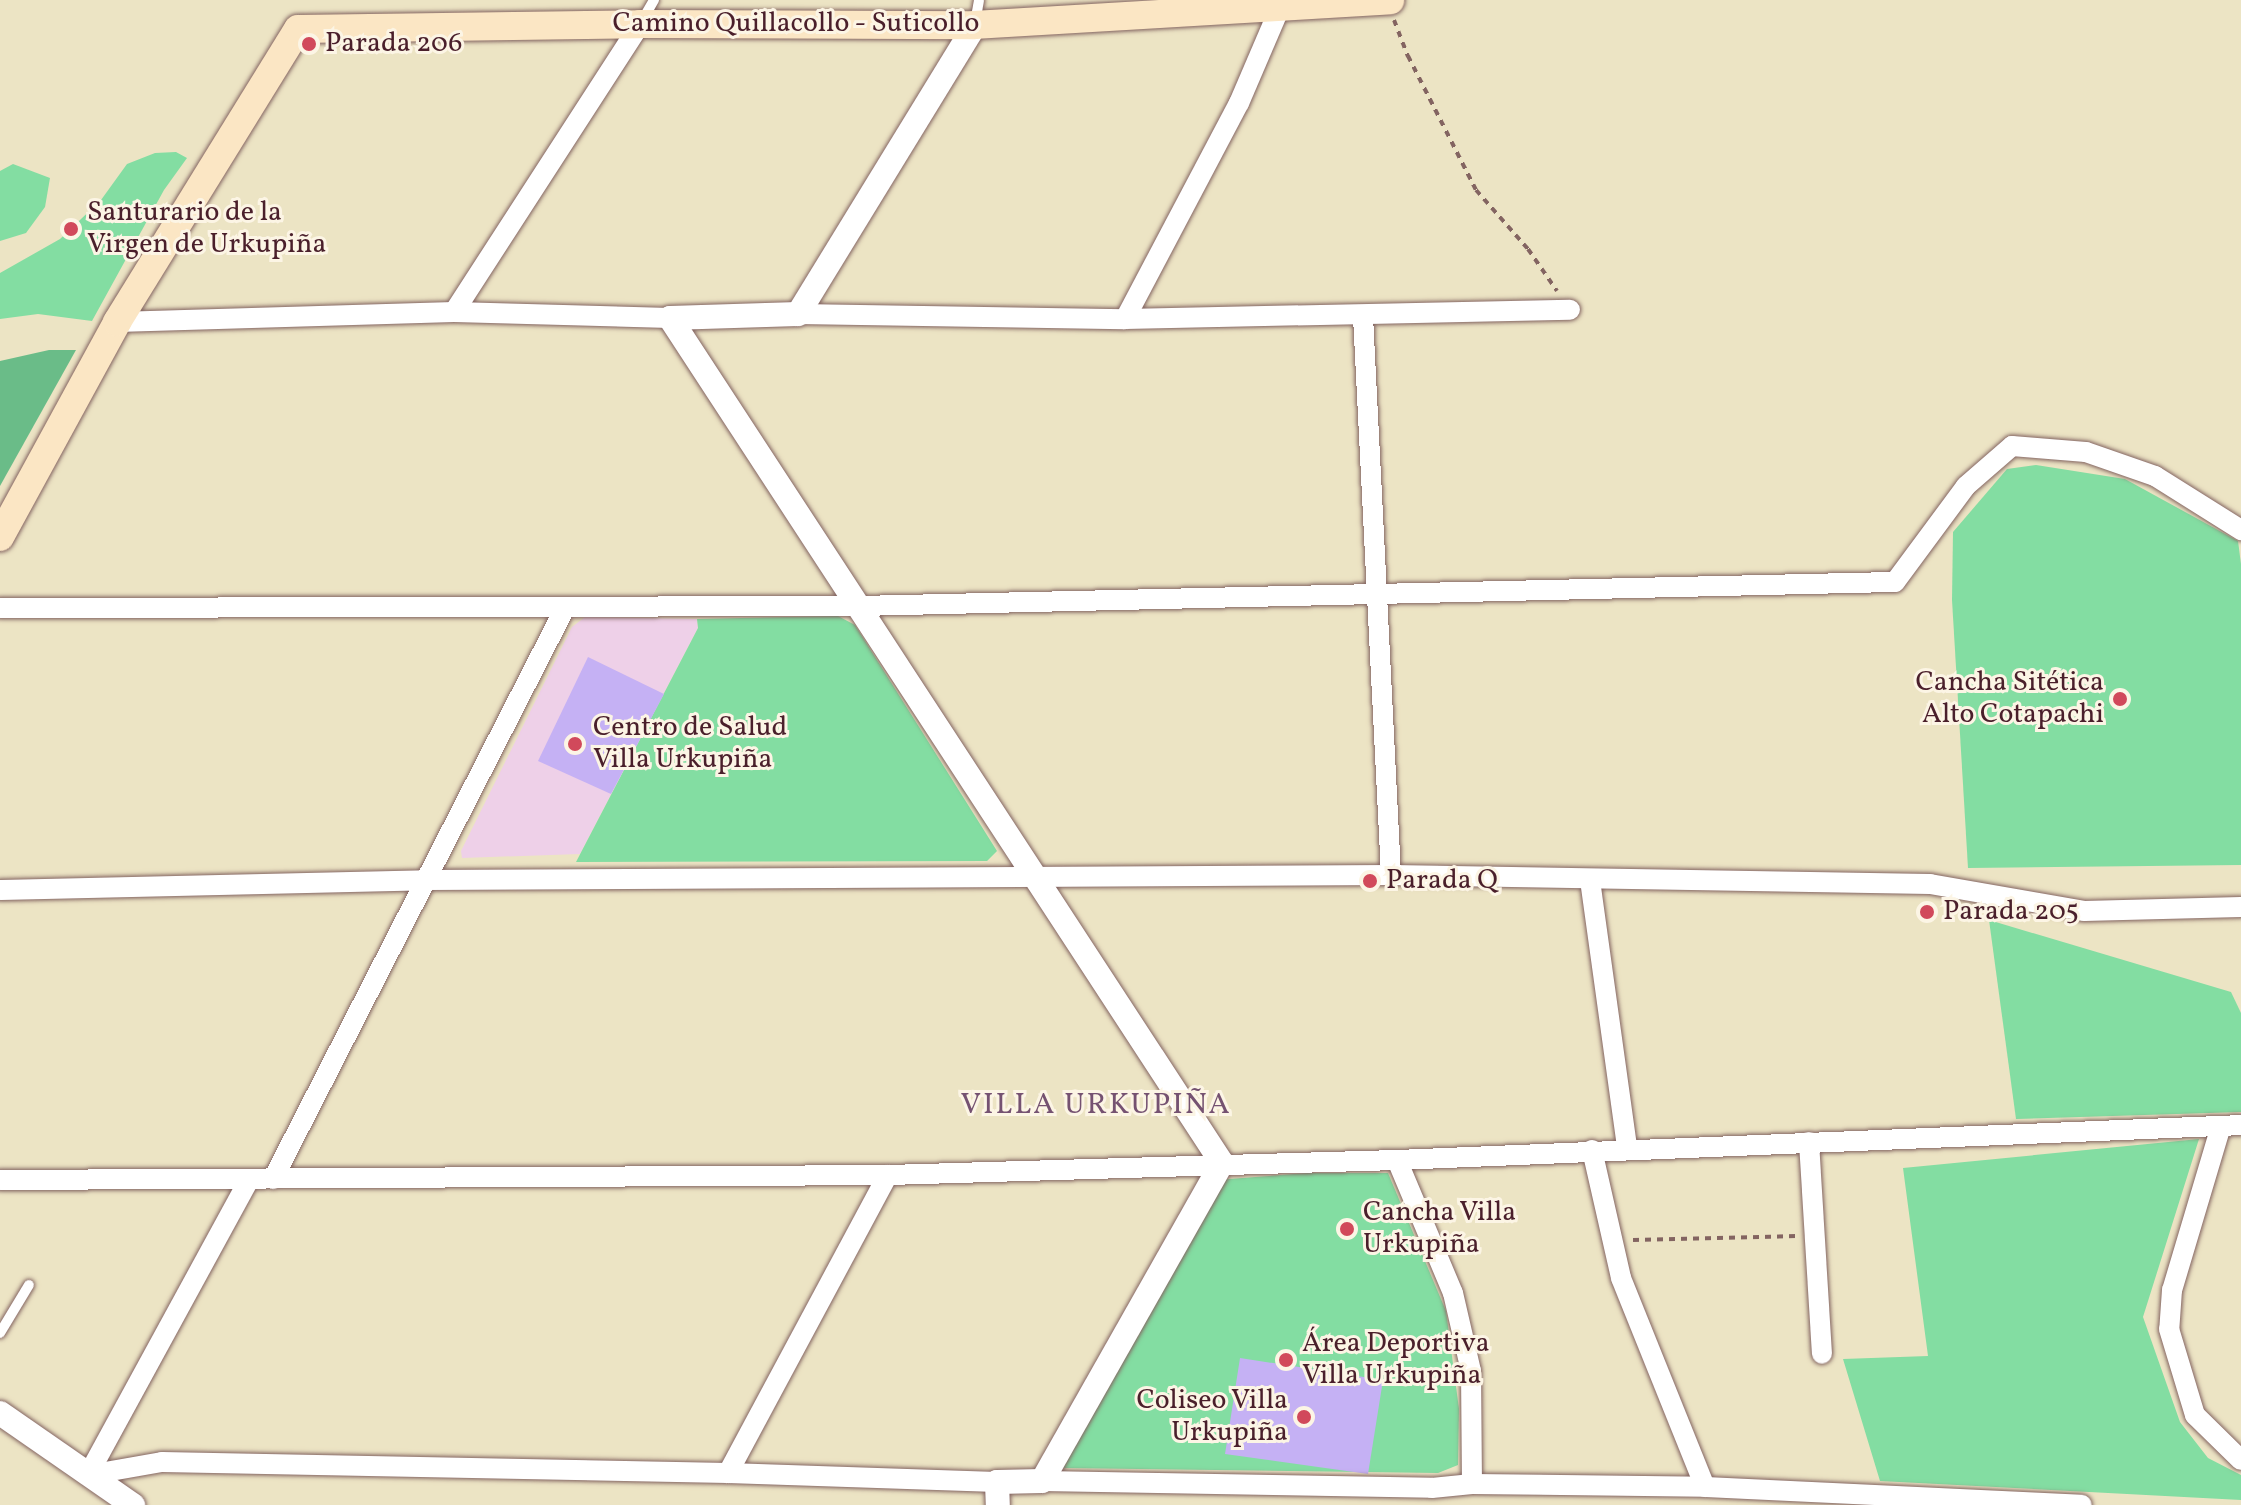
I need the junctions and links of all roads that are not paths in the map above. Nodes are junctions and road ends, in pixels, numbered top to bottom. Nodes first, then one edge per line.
1 (1388, 0) edge
2 (1281, 5) junction
3 (647, 12) edge
4 (977, 12) edge
5 (1570, 310) road end
6 (454, 312) junction
7 (798, 314) junction
8 (1363, 316) junction
9 (670, 318) junction
10 (1125, 319) junction
11 (117, 322) junction
12 (2241, 530) edge
13 (0, 537) edge
14 (1378, 593) junction
15 (859, 606) junction
16 (0, 608) edge
17 (565, 608) junction
18 (1391, 875) junction
19 (428, 880) junction
20 (1035, 880) junction
21 (1590, 880) junction
22 (0, 890) edge
23 (2241, 907) edge
24 (2231, 1126) edge
25 (1809, 1142) junction
26 (1627, 1148) junction
27 (1592, 1150) junction
28 (1397, 1160) junction
29 (1222, 1163) junction
30 (888, 1175) junction
31 (273, 1179) junction
32 (0, 1180) edge
33 (248, 1181) junction
34 (29, 1285) dead end
35 (0, 1333) edge
36 (1822, 1354) dead end
37 (0, 1413) edge
38 (2241, 1460) edge
39 (728, 1473) junction
40 (88, 1475) junction
41 (1042, 1481) junction
42 (1472, 1484) junction
43 (1705, 1487) junction
44 (998, 1493) edge
45 (1437, 1497) edge
46 (2054, 1504) edge
47 (133, 1505) edge
48 (2082, 1505) edge

1 - 2 main road, Camino Quillacollo - Suticollo
2 - 4 main road, Camino Quillacollo - Suticollo
2 - 10 street
3 - 4 main road, Camino Quillacollo - Suticollo
3 - 6 street
3 - 11 main road, Camino Quillacollo - Suticollo
4 - 7 street
5 - 8 street
6 - 9 street
6 - 11 street
7 - 9 street
7 - 10 street
8 - 10 street
8 - 14 street
9 - 15 street
11 - 13 main road
12 - 14 street
14 - 15 street
14 - 18 street
15 - 17 street
15 - 20 street
16 - 17 street
17 - 19 street
18 - 20 street
18 - 21 street
19 - 20 street
19 - 22 street
19 - 31 street
20 - 29 street
21 - 23 street
21 - 26 street
24 - 25 street
24 - 38 street
25 - 26 street
25 - 36 street
26 - 27 street
27 - 28 street
27 - 43 street
28 - 29 street
28 - 42 street
29 - 30 street
29 - 41 street
30 - 31 street
30 - 39 street
31 - 33 street
32 - 33 street
33 - 40 street
34 - 35 lane
37 - 40 street
39 - 40 street
39 - 44 street
40 - 47 street
41 - 44 street
41 - 45 street
42 - 43 street
42 - 45 street
43 - 46 street
46 - 48 street

